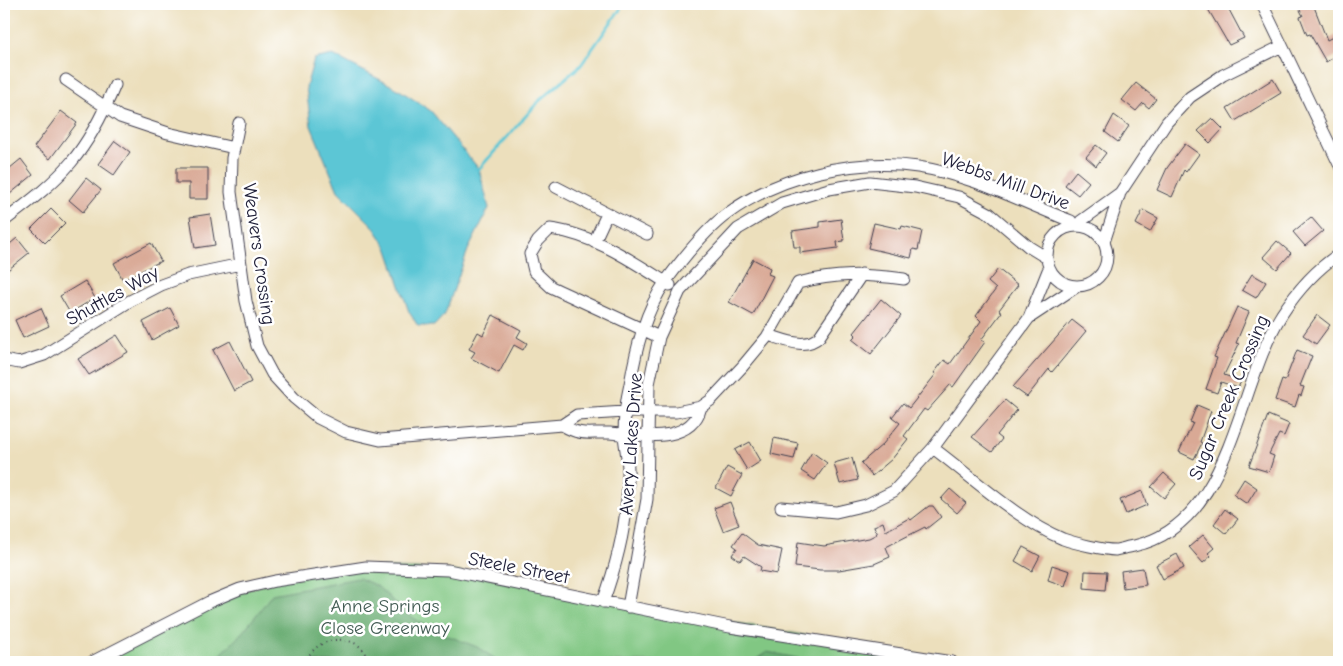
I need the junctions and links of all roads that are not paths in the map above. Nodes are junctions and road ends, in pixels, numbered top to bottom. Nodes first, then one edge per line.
1 (1262, 4) edge
2 (1282, 46) junction
3 (66, 80) dead end
4 (115, 84) dead end
5 (105, 109) junction
6 (239, 122) dead end
7 (234, 148) junction
8 (1339, 164) edge
9 (556, 187) dead end
10 (774, 188) junction
11 (1120, 192) junction
12 (782, 204) junction
13 (607, 214) junction
14 (4, 221) edge
15 (1076, 226) junction
16 (647, 234) dead end
17 (594, 242) junction
18 (1104, 242) junction
19 (1339, 254) edge
20 (1048, 263) junction
21 (241, 264) junction
22 (862, 274) junction
23 (904, 280) dead end
24 (665, 282) junction
25 (1076, 287) junction
26 (680, 291) junction
27 (1030, 318) junction
28 (642, 330) junction
29 (768, 335) junction
30 (659, 337) junction
31 (4, 360) edge
32 (701, 407) junction
33 (624, 412) junction
34 (648, 413) junction
35 (562, 424) junction
36 (624, 436) junction
37 (648, 436) junction
38 (933, 448) junction
39 (781, 507) dead end
40 (603, 602) junction
41 (628, 607) junction
42 (92, 662) edge
43 (952, 662) edge

1 - 2 street
2 - 8 street
2 - 11 street, Webbs Mill Drive
3 - 5 street
4 - 5 street
5 - 7 street
5 - 14 street
6 - 7 street, Weavers Crossing
7 - 21 street, Weavers Crossing
9 - 13 street
10 - 12 street
10 - 15 street, Webbs Mill Drive
10 - 24 street, Webbs Mill Drive
11 - 15 street, Webbs Mill Drive
11 - 18 street, Webbs Mill Drive
12 - 20 street, Avery Lakes Drive
12 - 26 street, Avery Lakes Drive
13 - 16 street
13 - 17 street
15 - 18 street
15 - 20 street
17 - 24 street
17 - 28 street
18 - 25 street
19 - 38 street, Sugar Creek Crossing
20 - 25 street
20 - 27 street
21 - 31 street, Shuttles Way
21 - 35 street, Weavers Crossing
22 - 23 street
22 - 29 street, Weavers Crossing
22 - 29 street
24 - 26 street
24 - 28 street, Avery Lakes Drive
25 - 27 street
26 - 30 street, Avery Lakes Drive
27 - 38 street
28 - 30 street
28 - 33 street, Avery Lakes Drive
29 - 32 street, Weavers Crossing
30 - 34 street, Avery Lakes Drive
32 - 34 street, Weavers Crossing
32 - 37 street, Weavers Crossing
33 - 34 street, Weavers Crossing
33 - 35 street, Weavers Crossing
33 - 36 street, Avery Lakes Drive
34 - 37 street, Avery Lakes Drive
35 - 36 street, Weavers Crossing
36 - 37 street, Weavers Crossing
36 - 40 street, Avery Lakes Drive
37 - 41 street, Avery Lakes Drive
38 - 39 street
40 - 41 street, Steele Street
40 - 42 street, Steele Street
41 - 43 street, Steele Street

